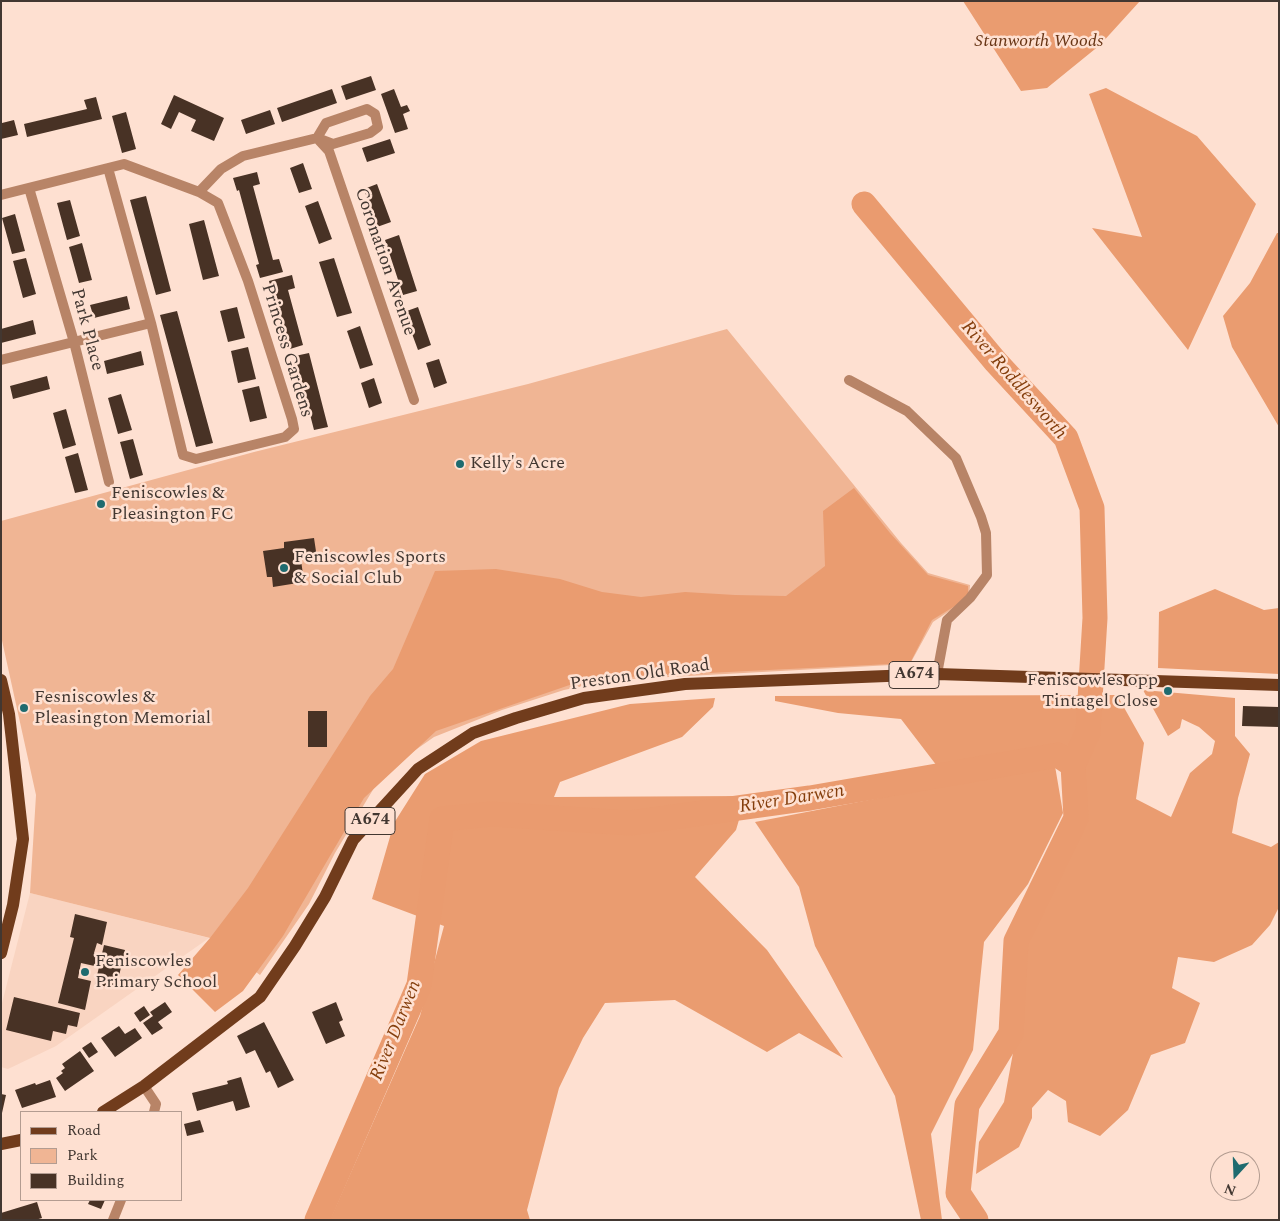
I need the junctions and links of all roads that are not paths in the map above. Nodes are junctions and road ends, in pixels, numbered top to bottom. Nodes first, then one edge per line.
1 (317, 138) junction
2 (108, 168) junction
3 (28, 188) junction
4 (200, 192) junction
5 (1, 195) edge
6 (151, 323) junction
7 (74, 342) junction
8 (1, 360) edge
9 (849, 380) dead end
10 (414, 400) dead end
11 (109, 482) dead end
12 (937, 674) junction
13 (1, 680) edge
14 (1279, 685) edge
15 (1, 953) edge
16 (144, 1086) junction
17 (105, 1111) edge
18 (154, 1111) edge
19 (20, 1140) edge
20 (1, 1144) edge
21 (121, 1201) edge
22 (113, 1220) edge

1 - 1 street
1 - 4 street
1 - 10 street, Coronation Avenue
2 - 3 street, Princess Gardens
2 - 4 street, Princess Gardens
2 - 6 street, Princess Gardens
3 - 5 street, Princess Gardens
3 - 7 street, Park Place
4 - 6 street, Princess Gardens
6 - 7 street
7 - 8 street
7 - 11 street, Park Place
9 - 12 street
12 - 14 main road, Preston Old Road / A674
12 - 16 main road, Preston Old Road / A674
13 - 15 main road
16 - 17 main road, Preston Old Road / A674
16 - 18 street
19 - 20 main road
21 - 22 street

